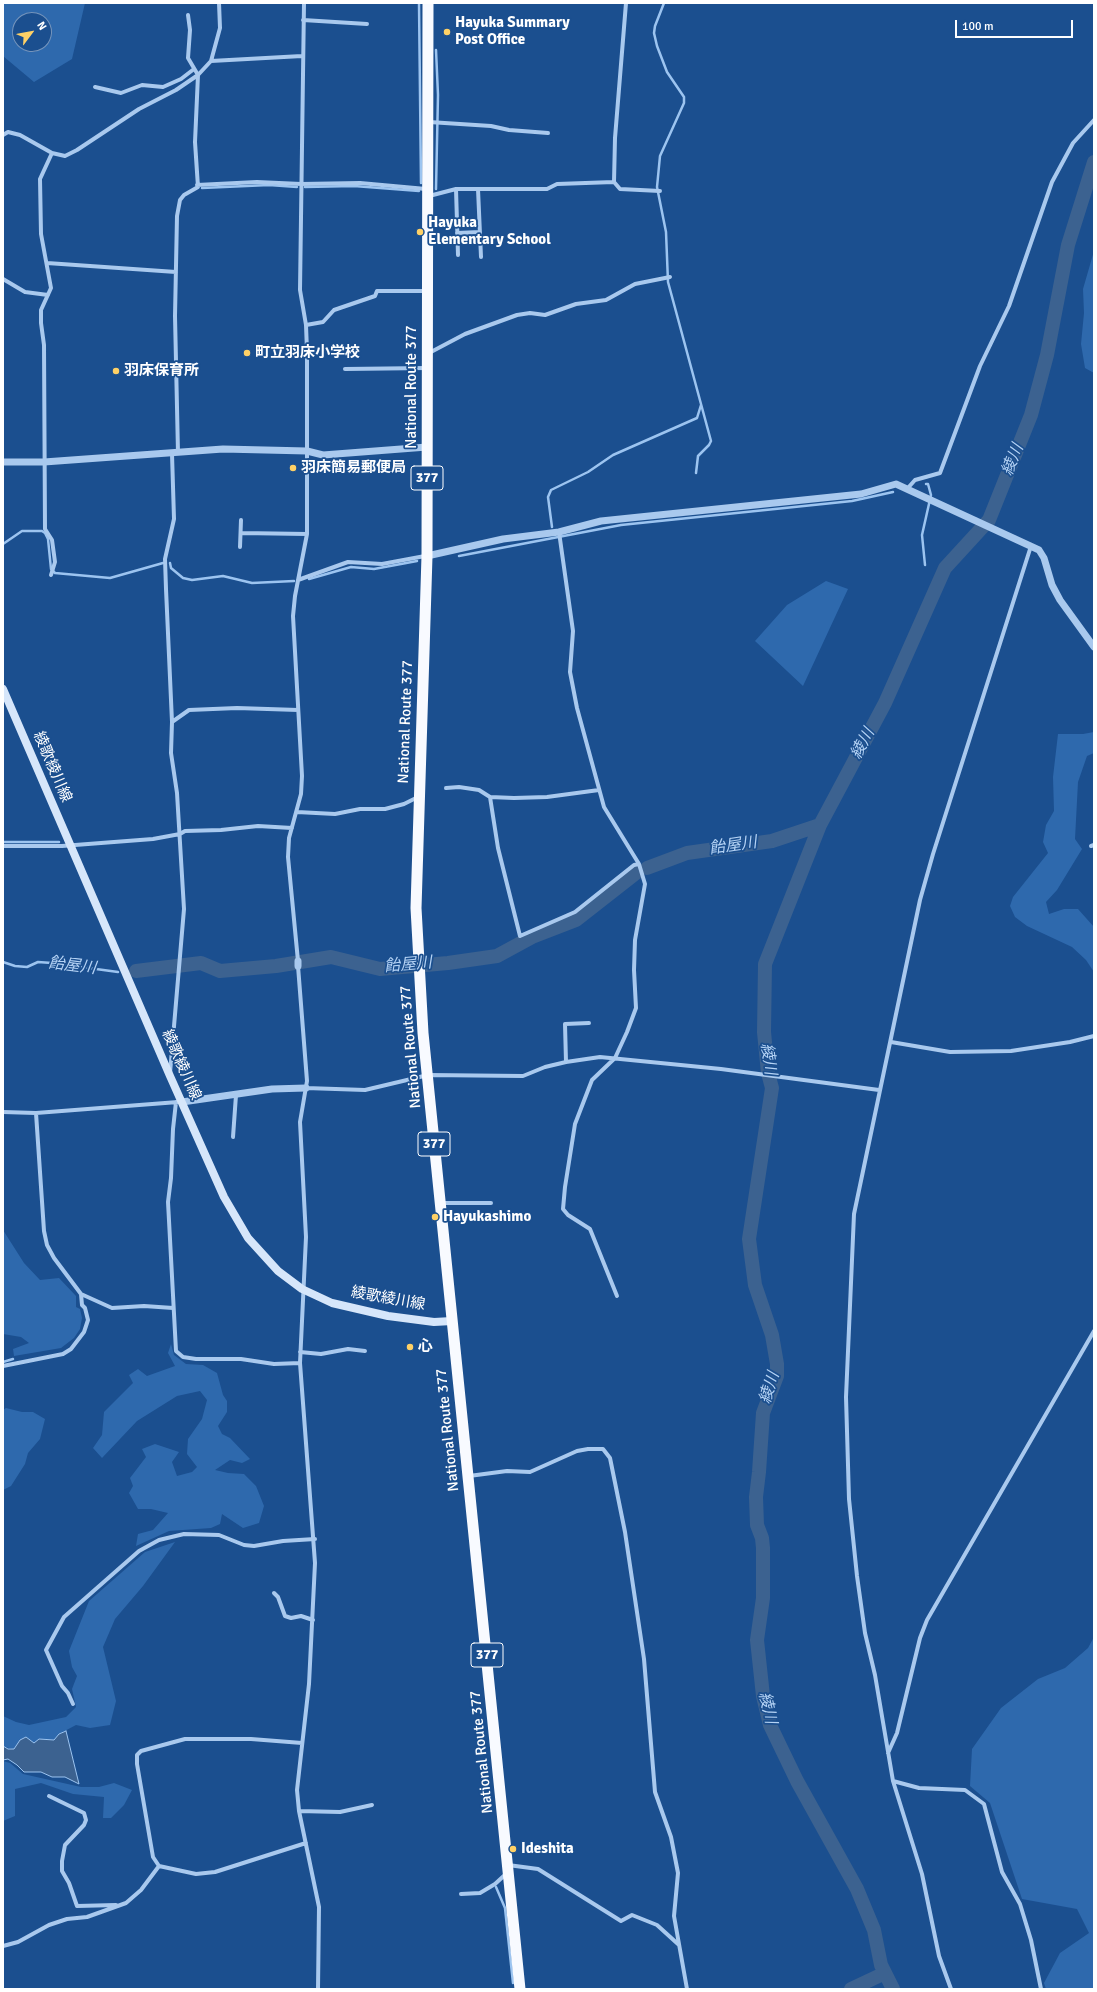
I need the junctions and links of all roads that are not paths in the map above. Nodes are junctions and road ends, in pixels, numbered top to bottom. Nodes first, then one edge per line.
1 (219, 3) edge
2 (304, 3) edge
3 (428, 3) edge
4 (626, 3) edge
5 (188, 15) dead end
6 (303, 20) junction
7 (367, 24) dead end
8 (302, 56) junction
9 (211, 61) junction
10 (194, 69) junction
11 (198, 75) junction
12 (95, 87) dead end
13 (1094, 120) edge
14 (434, 123) junction
15 (548, 133) dead end
16 (3, 135) edge
17 (52, 153) junction
18 (614, 182) junction
19 (300, 184) junction
20 (198, 185) junction
21 (478, 189) junction
22 (456, 190) junction
23 (428, 192) junction
24 (658, 192) dead end
25 (480, 232) junction
26 (457, 233) junction
27 (458, 255) dead end
28 (481, 257) dead end
29 (47, 264) junction
30 (176, 272) junction
31 (668, 277) dead end
32 (3, 279) edge
33 (428, 291) junction
34 (48, 295) junction
35 (306, 325) junction
36 (427, 354) junction
37 (427, 368) junction
38 (345, 369) dead end
39 (427, 447) junction
40 (307, 451) junction
41 (175, 454) junction
42 (3, 462) edge
43 (44, 462) junction
44 (909, 490) junction
45 (240, 520) dead end
46 (241, 533) junction
47 (307, 534) junction
48 (560, 535) junction
49 (1031, 546) junction
50 (240, 548) dead end
51 (427, 556) junction
52 (52, 572) dead end
53 (298, 580) junction
54 (1094, 647) edge
55 (3, 689) edge
56 (298, 710) junction
57 (172, 722) junction
58 (446, 788) dead end
59 (599, 790) junction
60 (419, 797) junction
61 (490, 797) junction
62 (297, 812) junction
63 (292, 828) junction
64 (180, 834) junction
65 (70, 845) junction
66 (3, 846) edge
67 (639, 864) junction
68 (589, 1023) dead end
69 (1094, 1036) edge
70 (891, 1042) junction
71 (615, 1058) junction
72 (566, 1062) junction
73 (428, 1075) junction
74 (170, 1076) junction
75 (306, 1088) junction
76 (880, 1090) junction
77 (236, 1095) junction
78 (179, 1102) junction
79 (3, 1112) edge
80 (36, 1113) junction
81 (233, 1137) dead end
82 (440, 1203) junction
83 (491, 1203) dead end
84 (302, 1289) junction
85 (81, 1294) junction
86 (617, 1296) dead end
87 (173, 1308) junction
88 (452, 1320) junction
89 (1094, 1331) edge
90 (365, 1351) dead end
91 (300, 1352) junction
92 (300, 1363) junction
93 (3, 1366) edge
94 (468, 1476) junction
95 (315, 1539) junction
96 (274, 1592) dead end
97 (313, 1620) junction
98 (73, 1704) dead end
99 (302, 1743) junction
100 (888, 1753) junction
101 (893, 1781) junction
102 (49, 1796) dead end
103 (372, 1805) dead end
104 (299, 1811) junction
105 (306, 1843) junction
106 (159, 1866) junction
107 (508, 1868) junction
108 (461, 1894) dead end
109 (119, 1905) junction
110 (679, 1944) junction
111 (3, 1946) edge
112 (318, 1989) edge
113 (520, 1989) edge
114 (687, 1989) edge
115 (951, 1989) edge
116 (1041, 1989) edge

1 - 9 street
2 - 6 street
3 - 14 highway, National Route 377 / 377
4 - 18 street
5 - 10 street
6 - 7 street
6 - 8 street
8 - 9 street
8 - 19 street
9 - 11 street
10 - 11 street
10 - 12 street
11 - 17 street
11 - 20 street
13 - 44 street
14 - 15 street
14 - 23 highway, National Route 377 / 377
16 - 17 street
17 - 29 street
18 - 21 street
18 - 24 street
19 - 20 street
19 - 23 street
19 - 35 street
20 - 30 street
21 - 22 street
21 - 25 street
22 - 23 street
22 - 26 street
23 - 33 highway, National Route 377 / 377
25 - 26 street
25 - 28 street
26 - 27 street
29 - 30 street
29 - 34 street
30 - 41 street
31 - 36 street
32 - 34 street
33 - 35 street
33 - 36 highway, National Route 377 / 377
34 - 43 street
35 - 40 street
36 - 37 highway, National Route 377 / 377
37 - 38 street
37 - 39 highway, National Route 377 / 377
39 - 40 street
39 - 51 highway, National Route 377 / 377
40 - 41 street
40 - 47 street
41 - 43 street
41 - 57 street
42 - 43 street
43 - 52 street
44 - 48 street
44 - 49 street
45 - 46 street
46 - 47 street
46 - 50 street
47 - 53 street
48 - 51 street
48 - 59 street
49 - 54 street
49 - 70 street
51 - 53 street
51 - 60 highway, National Route 377 / 377
53 - 56 street
55 - 65 main road, 綾歌綾川線
56 - 57 street
56 - 62 street
57 - 64 street
58 - 61 street
59 - 61 street
59 - 67 street
60 - 62 street
60 - 73 highway, National Route 377 / 377
61 - 67 street
62 - 63 street
63 - 64 street
63 - 75 street
64 - 65 street
64 - 74 street
65 - 66 street
65 - 74 main road, 綾歌綾川線
67 - 71 street
68 - 72 street
69 - 70 street
70 - 76 street
71 - 72 street
71 - 76 street
71 - 86 street
72 - 73 street
73 - 75 street
73 - 82 highway, National Route 377 / 377
74 - 78 main road, 綾歌綾川線
75 - 77 street
75 - 84 street
76 - 100 street
77 - 78 street
77 - 81 street
78 - 80 street
78 - 84 main road, 綾歌綾川線
78 - 87 street
79 - 80 street
80 - 85 street
82 - 83 street
82 - 88 highway, National Route 377 / 377
84 - 88 main road, 綾歌綾川線
84 - 91 street
85 - 87 street
85 - 93 street
87 - 92 street
88 - 94 highway, National Route 377 / 377
89 - 100 street
90 - 91 street
91 - 92 street
92 - 95 street
94 - 107 highway, National Route 377 / 377
94 - 110 street
95 - 97 street
95 - 98 street
96 - 97 street
97 - 99 street
99 - 104 street
99 - 106 street
100 - 101 street
101 - 115 street
101 - 116 street
102 - 109 street
103 - 104 street
104 - 105 street
105 - 106 street
105 - 112 street
106 - 109 street
107 - 108 street
107 - 110 street
107 - 113 highway, National Route 377 / 377
109 - 111 street
110 - 114 street

